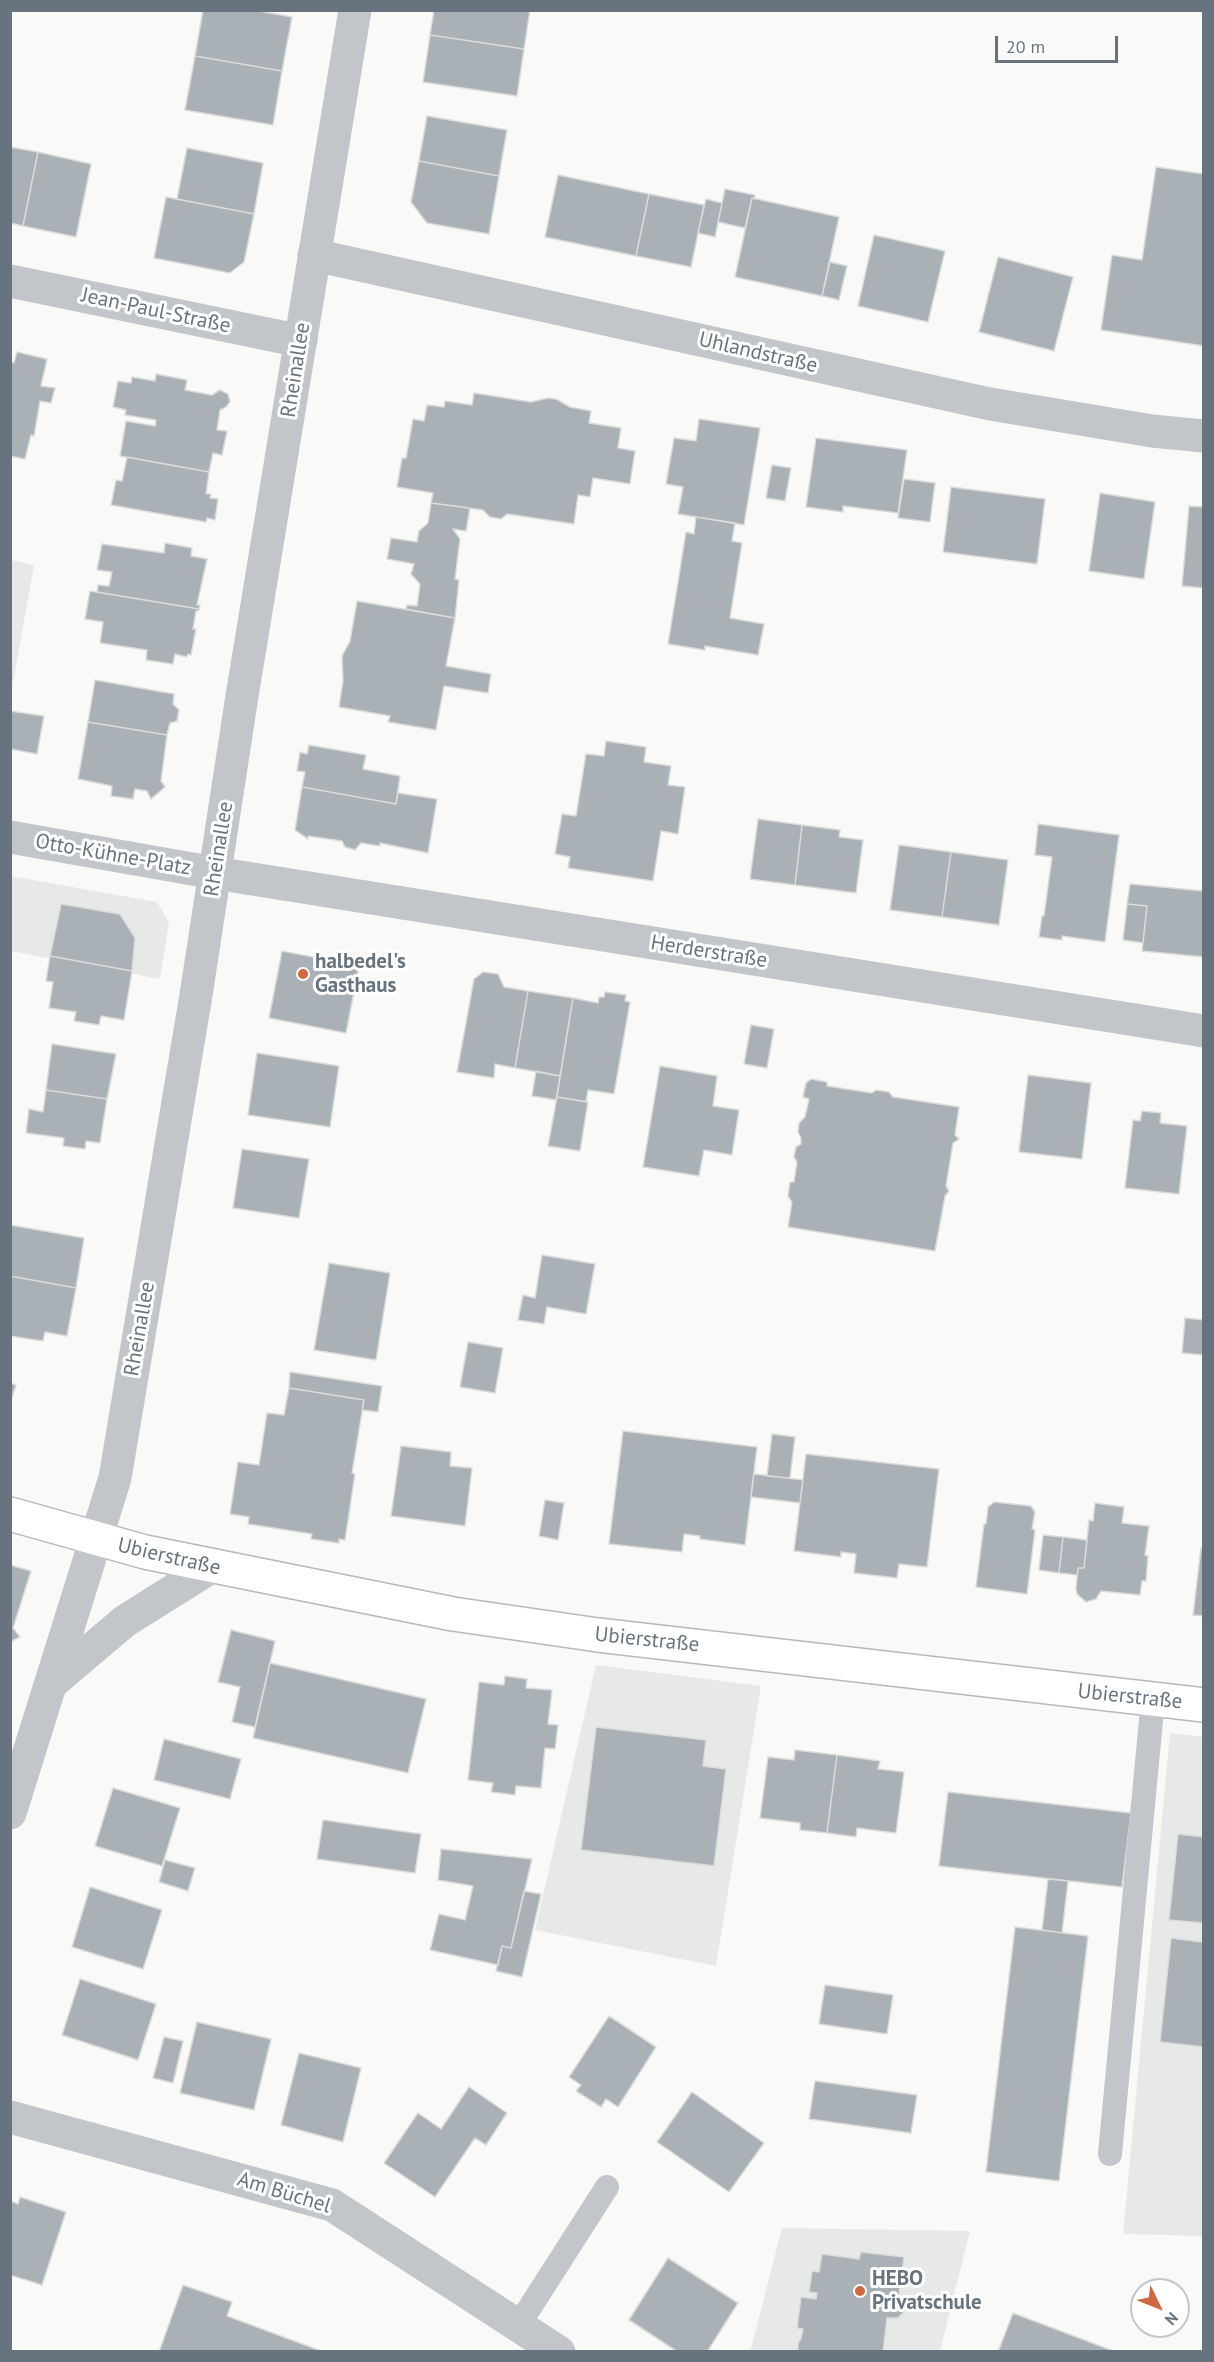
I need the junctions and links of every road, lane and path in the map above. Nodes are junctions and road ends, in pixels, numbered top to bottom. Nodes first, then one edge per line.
1 (355, 10) edge
2 (314, 255) junction
3 (10, 281) edge
4 (301, 341) junction
5 (1203, 436) edge
6 (10, 837) edge
7 (215, 873) junction
8 (1203, 1032) edge
9 (10, 1514) edge
10 (97, 1540) junction
11 (211, 1567) junction
12 (53, 1682) junction
13 (1153, 1699) junction
14 (1203, 1705) edge
15 (10, 1813) edge
16 (10, 2117) edge
17 (1110, 2154) dead end
18 (607, 2187) dead end
19 (518, 2326) junction
20 (559, 2352) edge

1 - 2 street, Rheinallee
2 - 4 street, Rheinallee
2 - 5 street, Uhlandstraße
3 - 4 street, Jean-Paul-Straße
4 - 7 street, Rheinallee
6 - 7 street, Otto-Kühne-Platz
7 - 8 street, Herderstraße
7 - 10 street, Rheinallee
9 - 10 main road
10 - 11 main road, Ubierstraße
10 - 12 street, Rheinallee
11 - 12 street
11 - 13 main road, Ubierstraße
12 - 15 street, Rheinallee
13 - 14 main road, Ubierstraße
13 - 17 lane
16 - 19 street, Am Büchel
18 - 19 lane
19 - 20 street, Am Büchel

